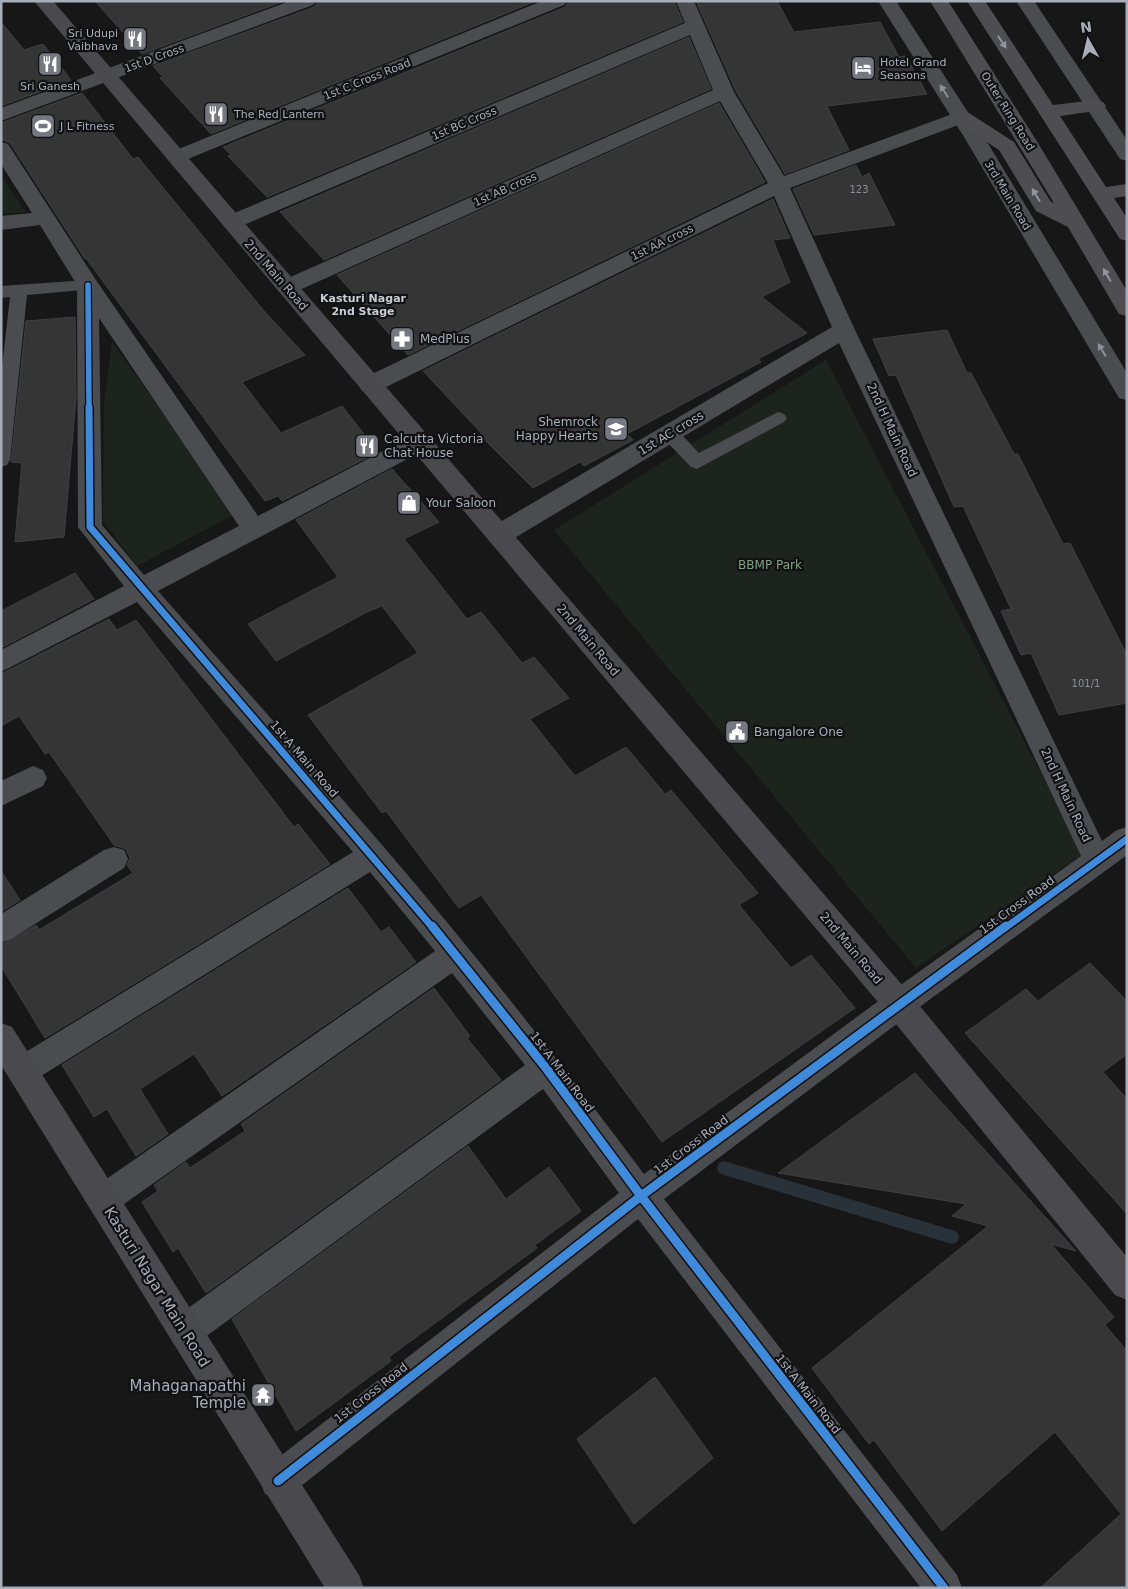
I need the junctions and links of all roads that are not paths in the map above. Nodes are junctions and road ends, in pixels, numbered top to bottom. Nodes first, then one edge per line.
1 (43, 1) edge
2 (307, 1) edge
3 (558, 1) edge
4 (685, 1) edge
5 (887, 1) edge
6 (939, 1) edge
7 (976, 1) edge
8 (1025, 1) edge
9 (697, 25) junction
10 (106, 75) junction
11 (724, 92) junction
12 (1096, 106) junction
13 (1047, 112) junction
14 (1, 115) edge
15 (962, 117) junction
16 (1, 148) edge
17 (1127, 155) edge
18 (176, 157) junction
19 (779, 185) junction
20 (1127, 190) edge
21 (1100, 194) junction
22 (46, 218) junction
23 (232, 222) junction
24 (1074, 222) junction
25 (1, 223) edge
26 (1127, 234) edge
27 (88, 285) junction
28 (287, 287) junction
29 (19, 290) junction
30 (1, 292) edge
31 (1127, 309) edge
32 (844, 330) junction
33 (370, 385) junction
34 (1127, 392) edge
35 (778, 418) dead end
36 (668, 434) junction
37 (420, 442) junction
38 (1, 460) edge
39 (254, 529) junction
40 (499, 535) junction
41 (141, 589) junction
42 (1, 662) edge
43 (32, 778) dead end
44 (1, 794) edge
45 (1127, 838) edge
46 (373, 855) junction
47 (114, 860) dead end
48 (1097, 860) junction
49 (1, 930) edge
50 (455, 954) junction
51 (899, 1004) junction
52 (1, 1037) edge
53 (546, 1068) junction
54 (22, 1071) junction
55 (641, 1196) junction
56 (103, 1200) junction
57 (1124, 1275) edge
58 (185, 1331) junction
59 (278, 1481) junction
60 (346, 1588) edge
61 (944, 1588) edge

1 - 10 main road, 2nd Main Road
2 - 10 street, 1st D Cross
3 - 18 street, 1st C Cross Road
4 - 9 street, 2nd H Main Road
15 -> 5 street, 3rd Main Road
6 - 24 highway, Outer Ring Road
7 -> 13 highway
8 - 12 street
9 - 11 street, 2nd H Main Road
9 - 23 street, 1st BC Cross
10 - 14 street, 1st D Cross
10 - 18 main road, 2nd Main Road
11 - 19 street, 2nd H Main Road
11 - 28 street, 1st AB cross
12 - 13 highway
12 - 17 street
13 - 21 highway
15 - 19 street, 1st AA cross
24 -> 15 highway
34 -> 15 street, 3rd Main Road
16 - 22 street
18 - 23 main road, 2nd Main Road
19 - 32 street, 2nd H Main Road
19 - 33 street, 1st AA cross
20 - 21 highway
21 - 26 highway
22 - 25 street
22 - 27 street
23 - 28 main road, 2nd Main Road
31 -> 24 highway, Outer Ring Road
27 - 29 lane
27 - 39 street
27 - 41 street, 1st A Main Road
28 - 33 main road, 2nd Main Road
29 - 30 lane
29 - 38 lane
32 - 36 street, 1st AC cross
32 - 48 street, 2nd H Main Road
33 - 37 main road, 2nd Main Road
35 - 36 lane
36 - 40 street, 1st AC cross
37 - 39 street
37 - 40 main road, 2nd Main Road
39 - 41 street
40 - 51 main road, 2nd Main Road
41 - 42 street
41 - 46 street, 1st A Main Road
43 - 44 street
45 - 48 street, 1st Cross Road
46 - 50 street, 1st A Main Road
46 - 54 street
47 - 49 street
48 - 51 street, 1st Cross Road
50 - 53 street, 1st A Main Road
50 - 56 street
51 - 55 street, 1st Cross Road
51 - 57 main road, 2nd Main Road
52 - 54 main road, Kasturi Nagar Main Road
53 - 55 street, 1st A Main Road
53 - 58 street
54 - 56 main road, Kasturi Nagar Main Road
55 - 59 street, 1st Cross Road
55 - 61 street, 1st A Main Road
56 - 58 main road, Kasturi Nagar Main Road
58 - 59 main road, Kasturi Nagar Main Road
59 - 60 main road, Kasturi Nagar Main Road

